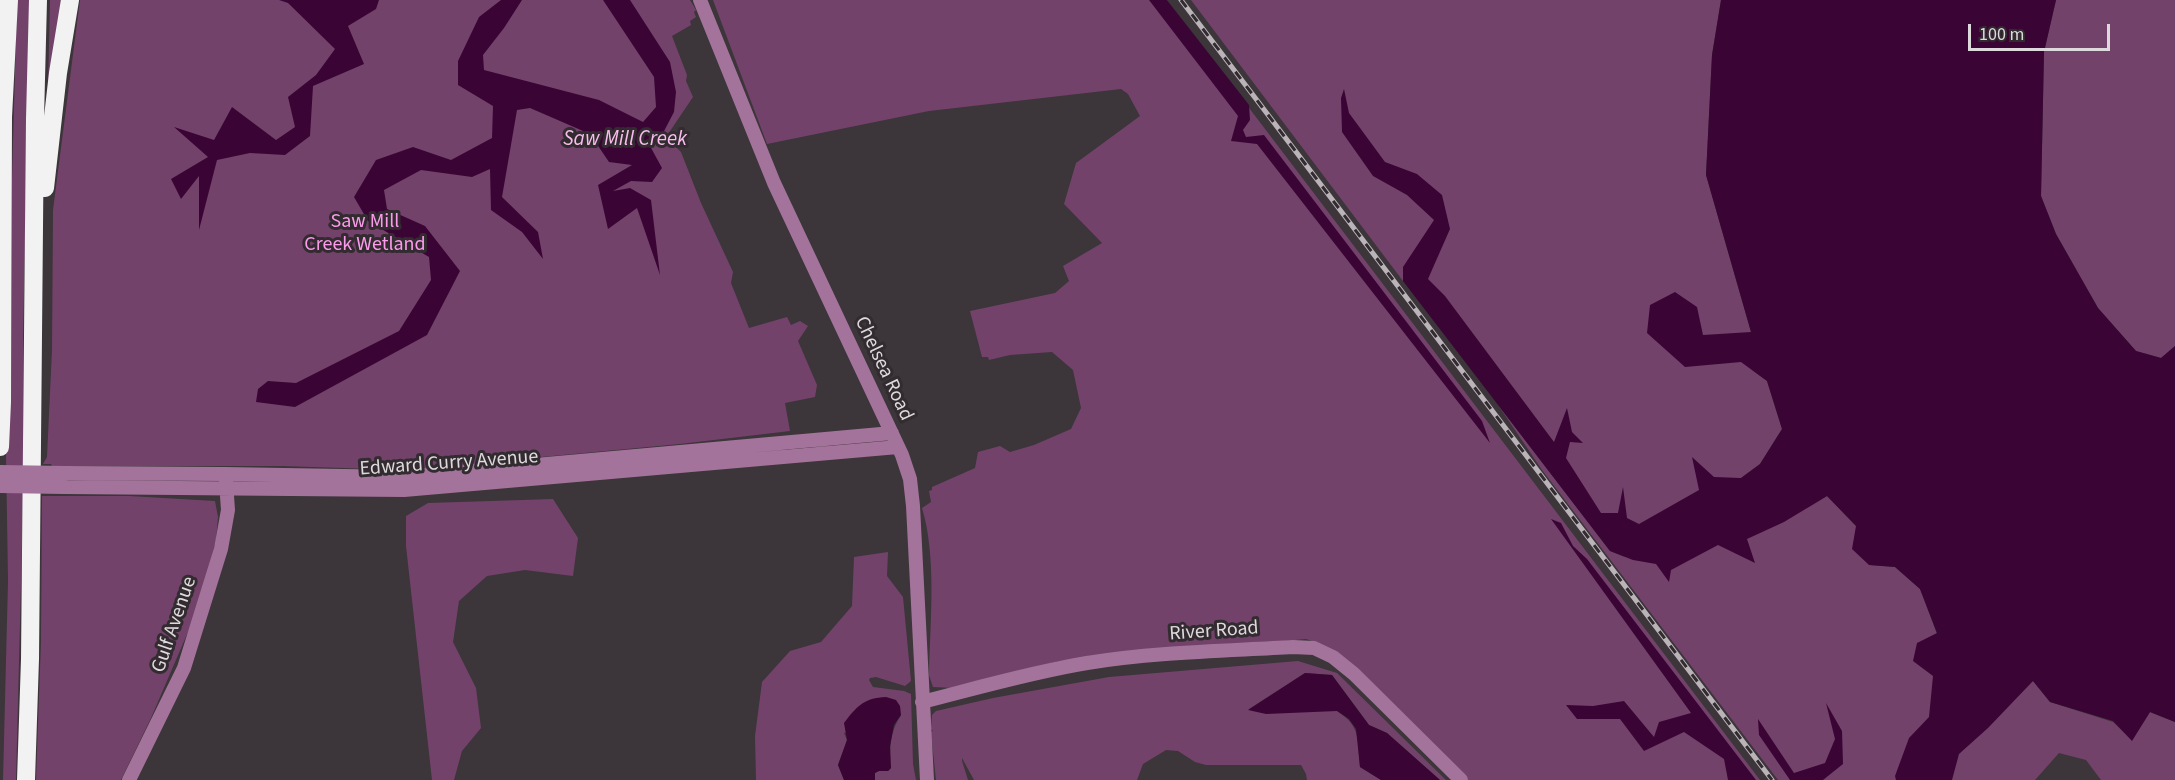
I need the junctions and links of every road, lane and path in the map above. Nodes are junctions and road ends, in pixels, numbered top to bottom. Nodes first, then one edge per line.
1 (1, 0) edge
2 (9, 0) edge
3 (38, 0) edge
4 (70, 0) edge
5 (700, 0) edge
6 (3, 117) junction
7 (34, 288) junction
8 (892, 433) junction
9 (0, 447) edge
10 (898, 447) junction
11 (723, 455) junction
12 (0, 472) edge
13 (225, 474) junction
14 (65, 480) junction
15 (0, 486) edge
16 (227, 489) junction
17 (922, 702) junction
18 (26, 780) edge
19 (129, 780) edge
20 (927, 780) edge
21 (1461, 780) edge

1 - 6 highway
2 - 6 highway
3 - 7 highway
4 - 7 highway
5 - 8 street, Chelsea Road
6 - 9 highway
7 - 18 highway
8 - 10 street, Chelsea Road
8 - 11 street, Edward Curry Avenue
10 - 11 street, Edward Curry Avenue
10 - 17 street, Chelsea Road
11 - 13 street, Edward Curry Avenue
11 - 16 street, Edward Curry Avenue
12 - 14 street, Edward Curry Avenue, bridge
13 - 14 street, Edward Curry Avenue
13 - 16 street, Gulf Avenue
14 - 15 street, Edward Curry Avenue, bridge
14 - 16 street, Edward Curry Avenue
16 - 19 street, Gulf Avenue
17 - 20 street, Chelsea Road
17 - 21 street, River Road

